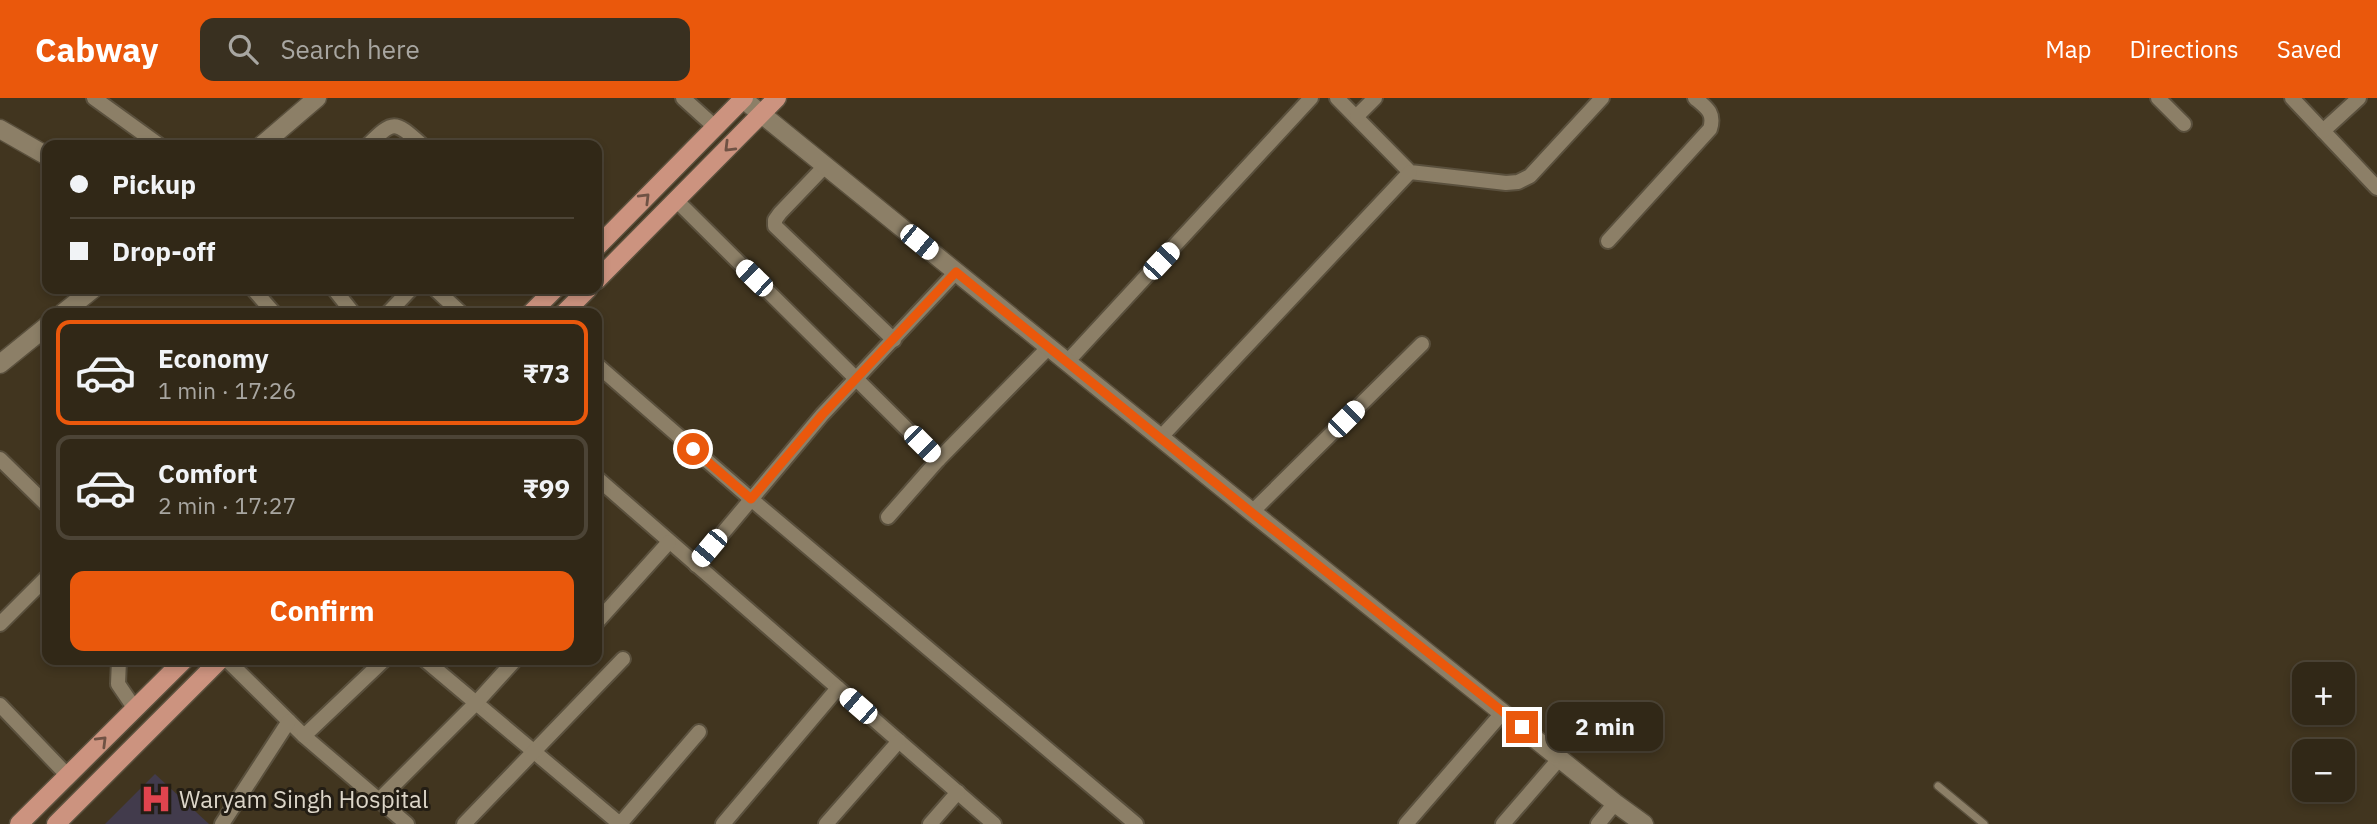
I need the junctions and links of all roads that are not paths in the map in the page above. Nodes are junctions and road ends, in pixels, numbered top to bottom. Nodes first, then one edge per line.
1 (94, 98) edge
2 (682, 98) edge
3 (777, 98) edge
4 (1311, 98) edge
5 (1337, 98) edge
6 (1375, 98) edge
7 (1602, 98) edge
8 (1695, 98) edge
9 (2158, 98) edge
10 (2292, 98) edge
11 (2359, 98) edge
12 (743, 99) edge
13 (307, 101) edge
14 (761, 114) junction
15 (1357, 116) junction
16 (2184, 124) dead end
17 (715, 127) junction
18 (0, 129) edge
19 (2323, 131) junction
20 (152, 140) edge
21 (267, 140) edge
22 (373, 140) edge
23 (416, 140) edge
24 (42, 153) edge
25 (825, 166) junction
26 (1410, 172) junction
27 (2377, 188) edge
28 (676, 200) junction
29 (1608, 240) dead end
30 (602, 242) edge
31 (956, 272) junction
32 (602, 275) edge
33 (87, 294) edge
34 (257, 294) edge
35 (338, 294) edge
36 (406, 294) edge
37 (440, 294) edge
38 (550, 294) edge
39 (583, 294) edge
40 (69, 308) edge
41 (270, 308) edge
42 (349, 308) edge
43 (393, 308) edge
44 (456, 308) edge
45 (536, 308) edge
46 (569, 308) edge
47 (42, 330) edge
48 (894, 340) junction
49 (1422, 344) dead end
50 (1049, 347) junction
51 (1067, 362) junction
52 (0, 364) edge
53 (602, 369) edge
54 (857, 379) junction
55 (1160, 438) junction
56 (938, 460) junction
57 (2, 465) edge
58 (602, 482) edge
59 (751, 499) junction
60 (42, 501) edge
61 (1251, 512) junction
62 (888, 517) dead end
63 (669, 542) junction
64 (696, 565) junction
65 (42, 582) edge
66 (602, 616) edge
67 (0, 624) edge
68 (623, 659) dead end
69 (119, 665) edge
70 (179, 665) edge
71 (214, 665) edge
72 (232, 665) edge
73 (379, 665) edge
74 (431, 665) edge
75 (511, 665) edge
76 (838, 688) junction
77 (477, 703) junction
78 (0, 705) edge
79 (135, 709) junction
80 (1503, 712) junction
81 (289, 721) junction
82 (699, 732) dead end
83 (304, 736) junction
84 (899, 741) junction
85 (533, 751) junction
86 (1560, 758) junction
87 (68, 776) junction
88 (1938, 786) dead end
89 (958, 792) junction
90 (379, 800) junction
91 (1615, 803) junction
92 (19, 824) edge
93 (56, 824) edge
94 (222, 824) edge
95 (407, 824) edge
96 (464, 824) edge
97 (620, 824) edge
98 (723, 824) edge
99 (826, 824) edge
100 (930, 824) edge
101 (994, 824) edge
102 (1136, 824) edge
103 (1405, 824) edge
104 (1503, 824) edge
105 (1598, 824) edge
106 (1644, 824) edge
107 (1984, 824) edge

1 - 20 street
2 - 17 street
3 - 14 main road
4 - 51 street
5 - 15 street
6 - 15 street
7 - 26 street
8 - 29 street
9 - 16 street
10 - 19 street
11 - 19 street
12 - 14 street
12 - 17 main road
13 - 21 street
14 - 25 street
14 -> 28 main road
15 - 26 street
30 -> 17 main road
18 - 24 street
19 - 27 street
22 - 23 street
25 - 31 street
25 - 48 street
26 - 55 street
28 - 32 main road
28 - 54 street
31 - 48 street
31 - 50 street
33 - 40 street
34 - 41 street
35 - 42 street
36 - 43 street
37 - 44 street
38 - 45 main road
39 - 46 main road
47 - 52 street
48 - 54 street
49 - 61 street
50 - 51 street
50 - 56 street
51 - 55 street
53 - 59 street
54 - 56 street
54 - 59 street
55 - 61 street
56 - 62 street
57 - 60 street
58 - 63 street
59 - 64 street
59 - 102 street
61 - 80 street
63 - 64 street
63 - 66 street
64 - 76 street
65 - 67 street
68 - 85 street
69 - 79 street
70 - 79 main road
71 - 93 main road
72 - 81 street
73 - 83 street
74 - 77 street
75 - 77 street
76 - 84 street
76 - 98 street
77 - 85 street
77 - 90 street
78 - 87 street
87 -> 79 main road
80 - 86 street
80 - 103 street
81 - 83 street
81 - 94 street
82 - 97 street
83 - 90 street
84 - 89 street
84 - 99 street
85 - 96 street
85 - 97 street
86 - 91 street
86 - 104 street
87 - 92 main road
88 - 107 lane
89 - 100 street
89 - 101 street
90 - 95 street
91 - 105 street
91 - 106 street

